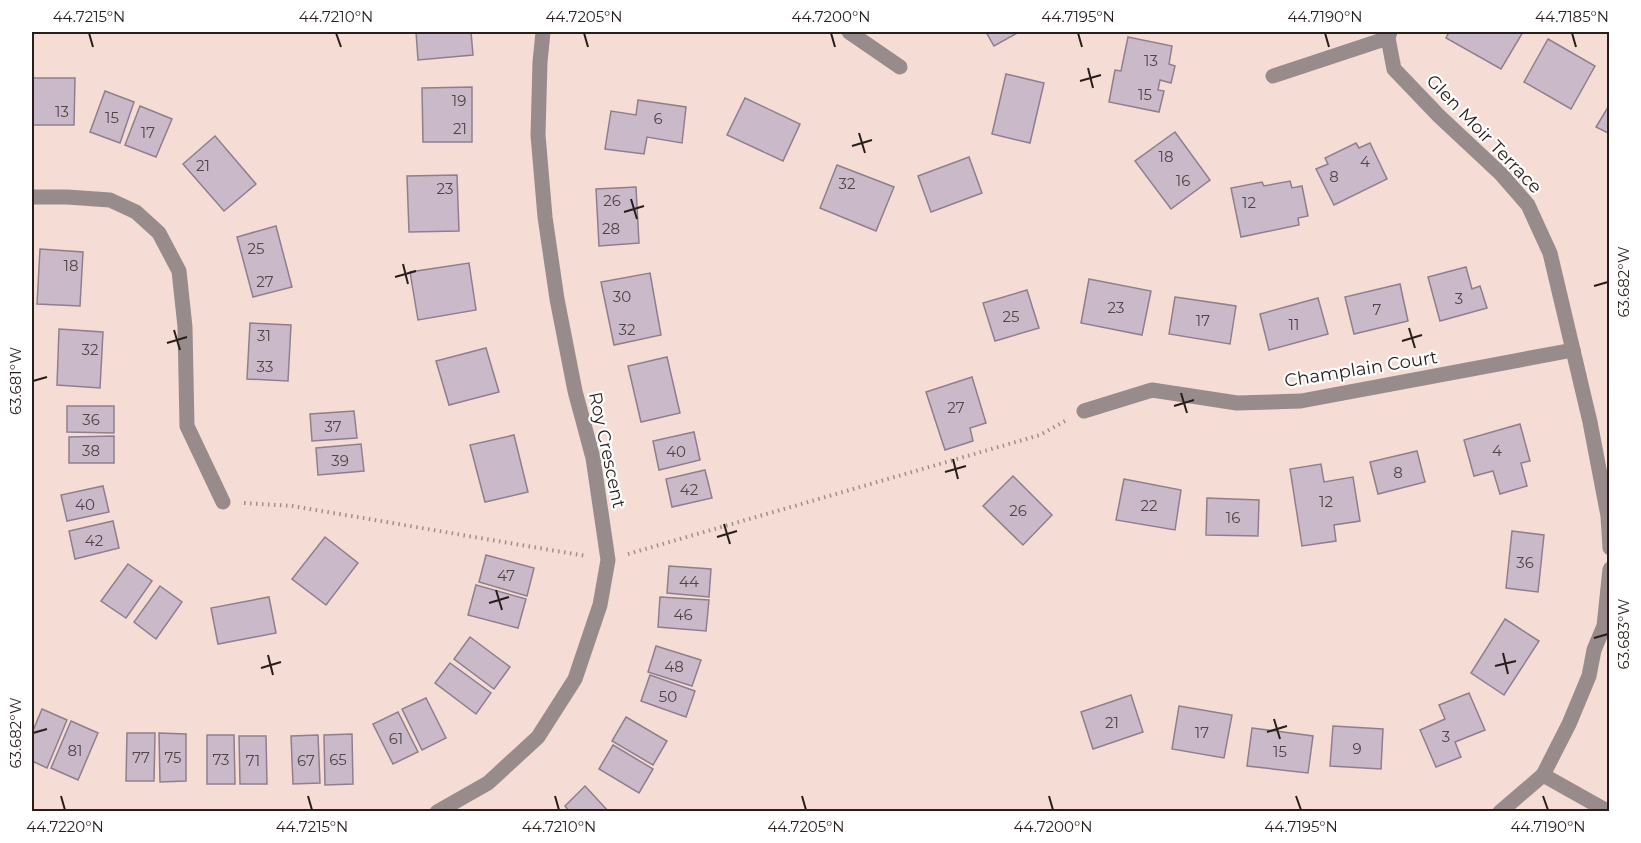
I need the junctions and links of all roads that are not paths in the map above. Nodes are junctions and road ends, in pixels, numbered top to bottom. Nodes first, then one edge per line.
1 (543, 32) edge
2 (849, 32) edge
3 (1389, 35) edge
4 (900, 67) dead end
5 (1273, 76) dead end
6 (32, 197) edge
7 (1574, 350) junction
8 (1084, 411) road end
9 (223, 502) road end
10 (1610, 548) edge
11 (1610, 569) edge
12 (1543, 775) junction
13 (437, 812) edge
14 (1500, 812) edge
15 (1609, 812) edge

1 - 13 street, Roy Crescent
2 - 4 street
3 - 5 street
3 - 7 street, Glen Moir Terrace
6 - 9 street
7 - 8 street, Champlain Court
7 - 10 street, Glen Moir Terrace
11 - 12 street
12 - 14 street
12 - 15 street

